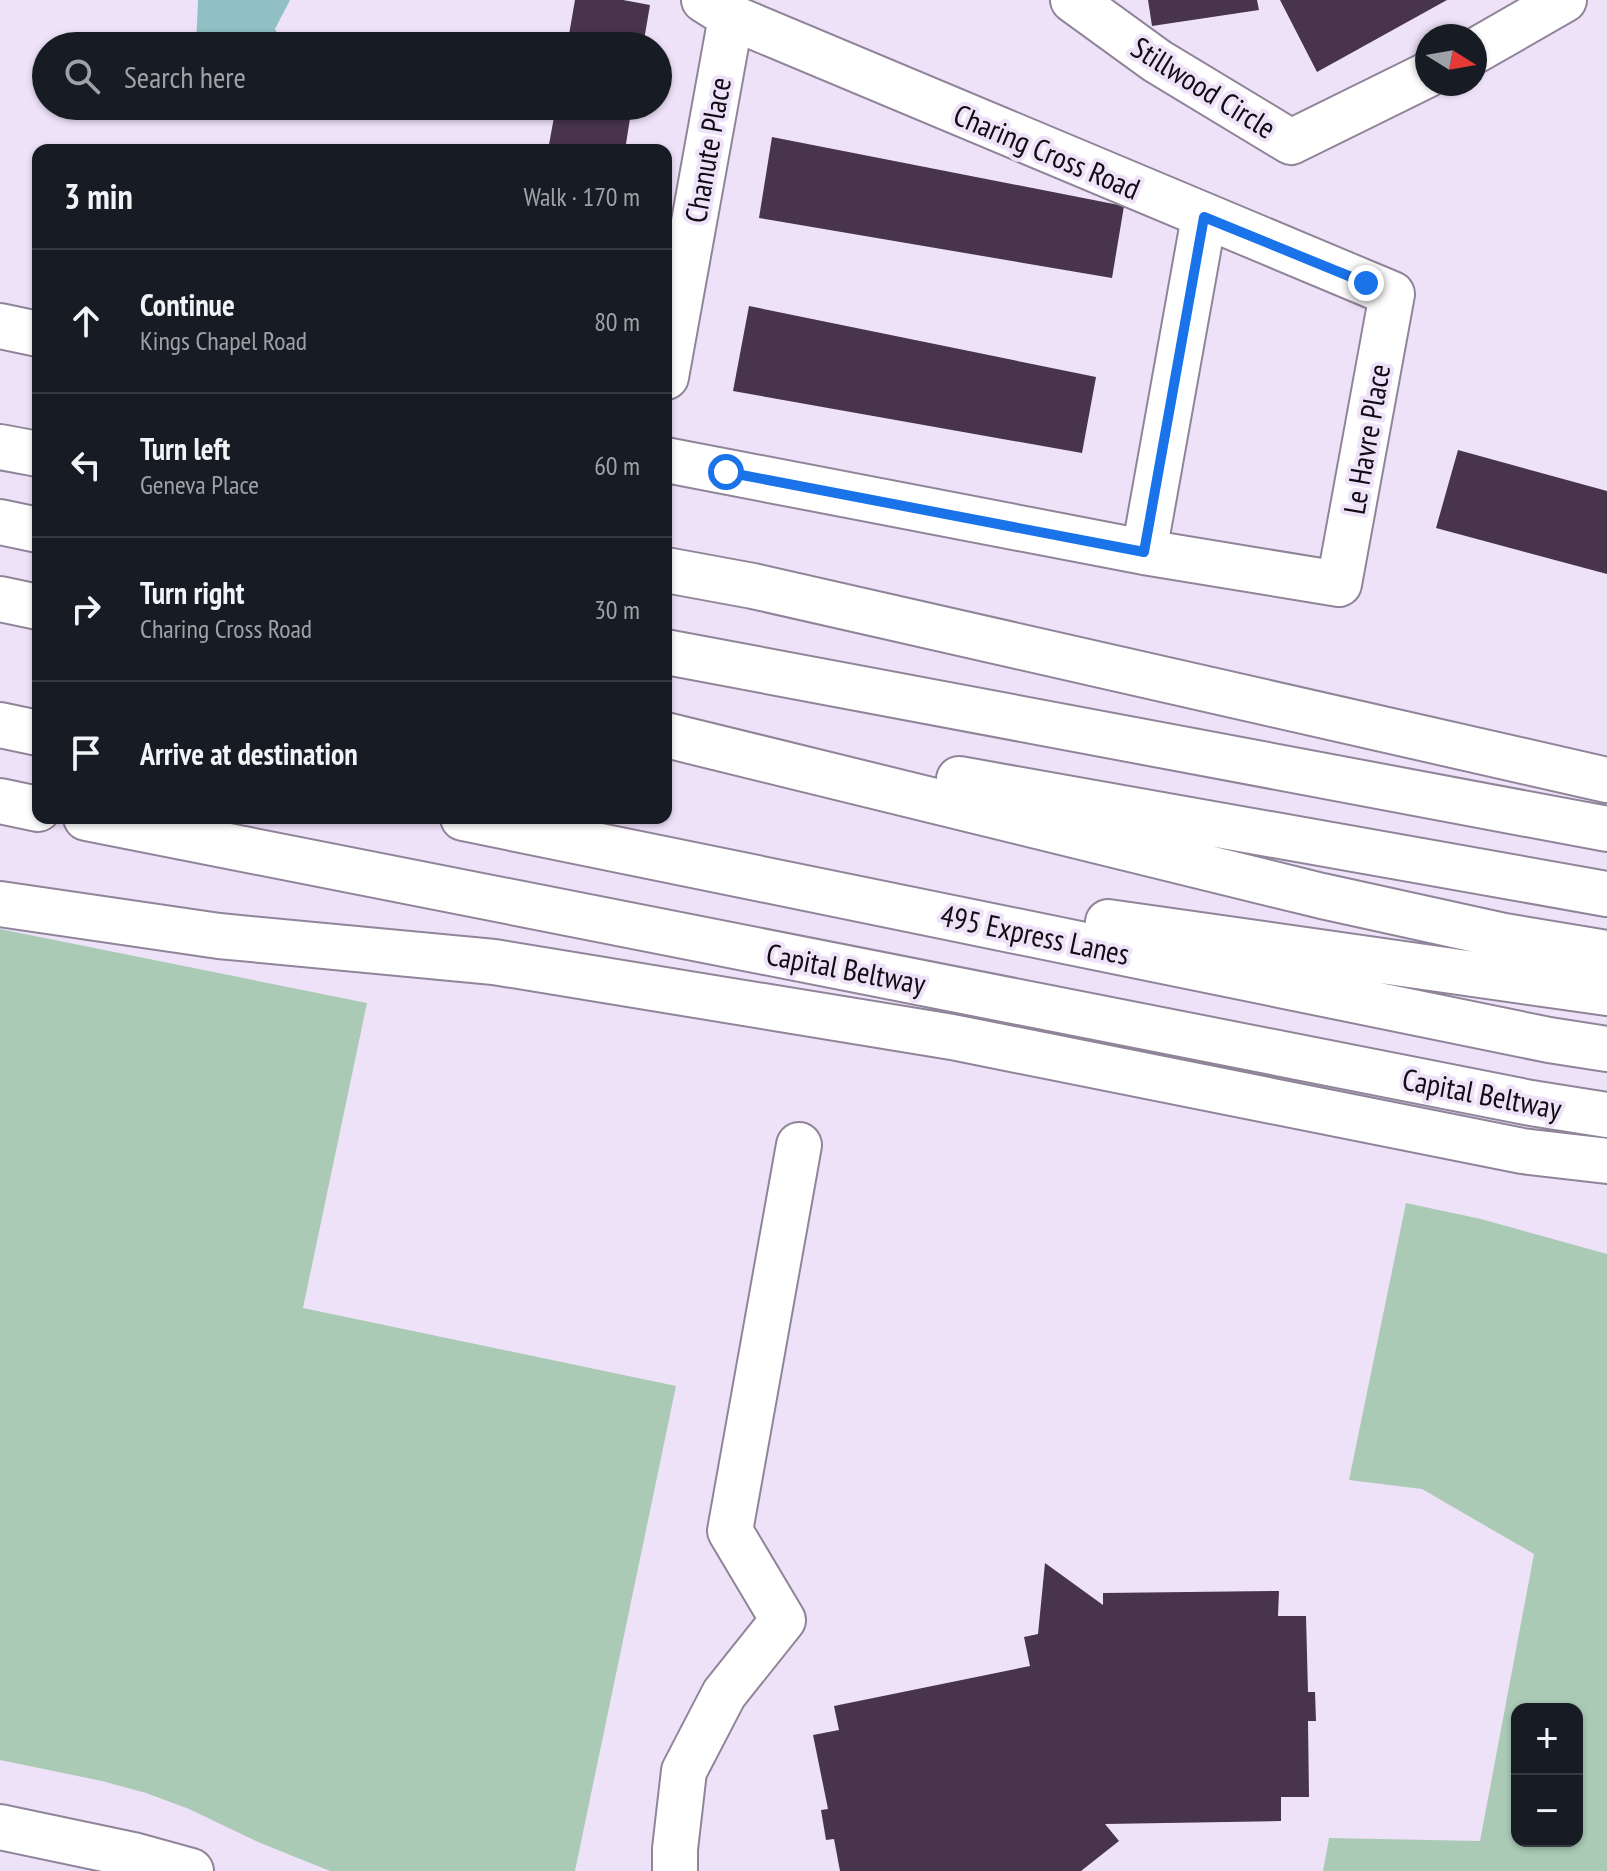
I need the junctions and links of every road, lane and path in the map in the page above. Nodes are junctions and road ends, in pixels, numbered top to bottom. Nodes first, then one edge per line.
1 (1073, 0) edge
2 (1564, 0) edge
3 (717, 9) edge
4 (1487, 44) edge
5 (1415, 81) edge
6 (1204, 217) junction
7 (1392, 294) joint
8 (0, 326) edge
9 (32, 333) edge
10 (672, 334) edge
11 (0, 447) edge
12 (32, 453) edge
13 (672, 461) edge
14 (0, 522) edge
15 (32, 529) edge
16 (1144, 552) junction
17 (672, 571) edge
18 (0, 599) edge
19 (32, 606) edge
20 (672, 653) edge
21 (0, 725) edge
22 (672, 728) edge
23 (32, 732) edge
24 (672, 736) edge
25 (1607, 780) edge
26 (0, 801) edge
27 (32, 808) edge
28 (116, 824) edge
29 (493, 824) edge
30 (1607, 829) edge
31 (670, 860) junction
32 (1607, 894) edge
33 (0, 904) edge
34 (1607, 953) edge
35 (1607, 993) edge
36 (1607, 1049) edge
37 (1607, 1115) edge
38 (799, 1145) dead end
39 (1607, 1161) edge
40 (0, 1827) edge
41 (191, 1871) edge
42 (675, 1871) edge

1 - 5 main road, Stillwood Circle
2 - 4 main road
3 - 6 main road, Charing Cross Road
3 - 10 main road, Chanute Place
6 - 7 main road, Charing Cross Road
6 - 16 main road
7 - 16 main road, Le Havre Place
8 - 9 main road
11 - 12 main road
13 - 16 main road
14 - 15 main road
17 - 25 main road
18 - 19 main road
20 - 30 main road
21 - 23 main road
22 - 32 main road
24 - 34 main road
26 - 27 main road
28 - 37 main road, Capital Beltway
29 - 31 main road, 495 Express Lanes
31 - 35 main road
31 - 36 main road, 495 Express Lanes
33 - 39 main road
38 - 42 main road
40 - 41 main road

